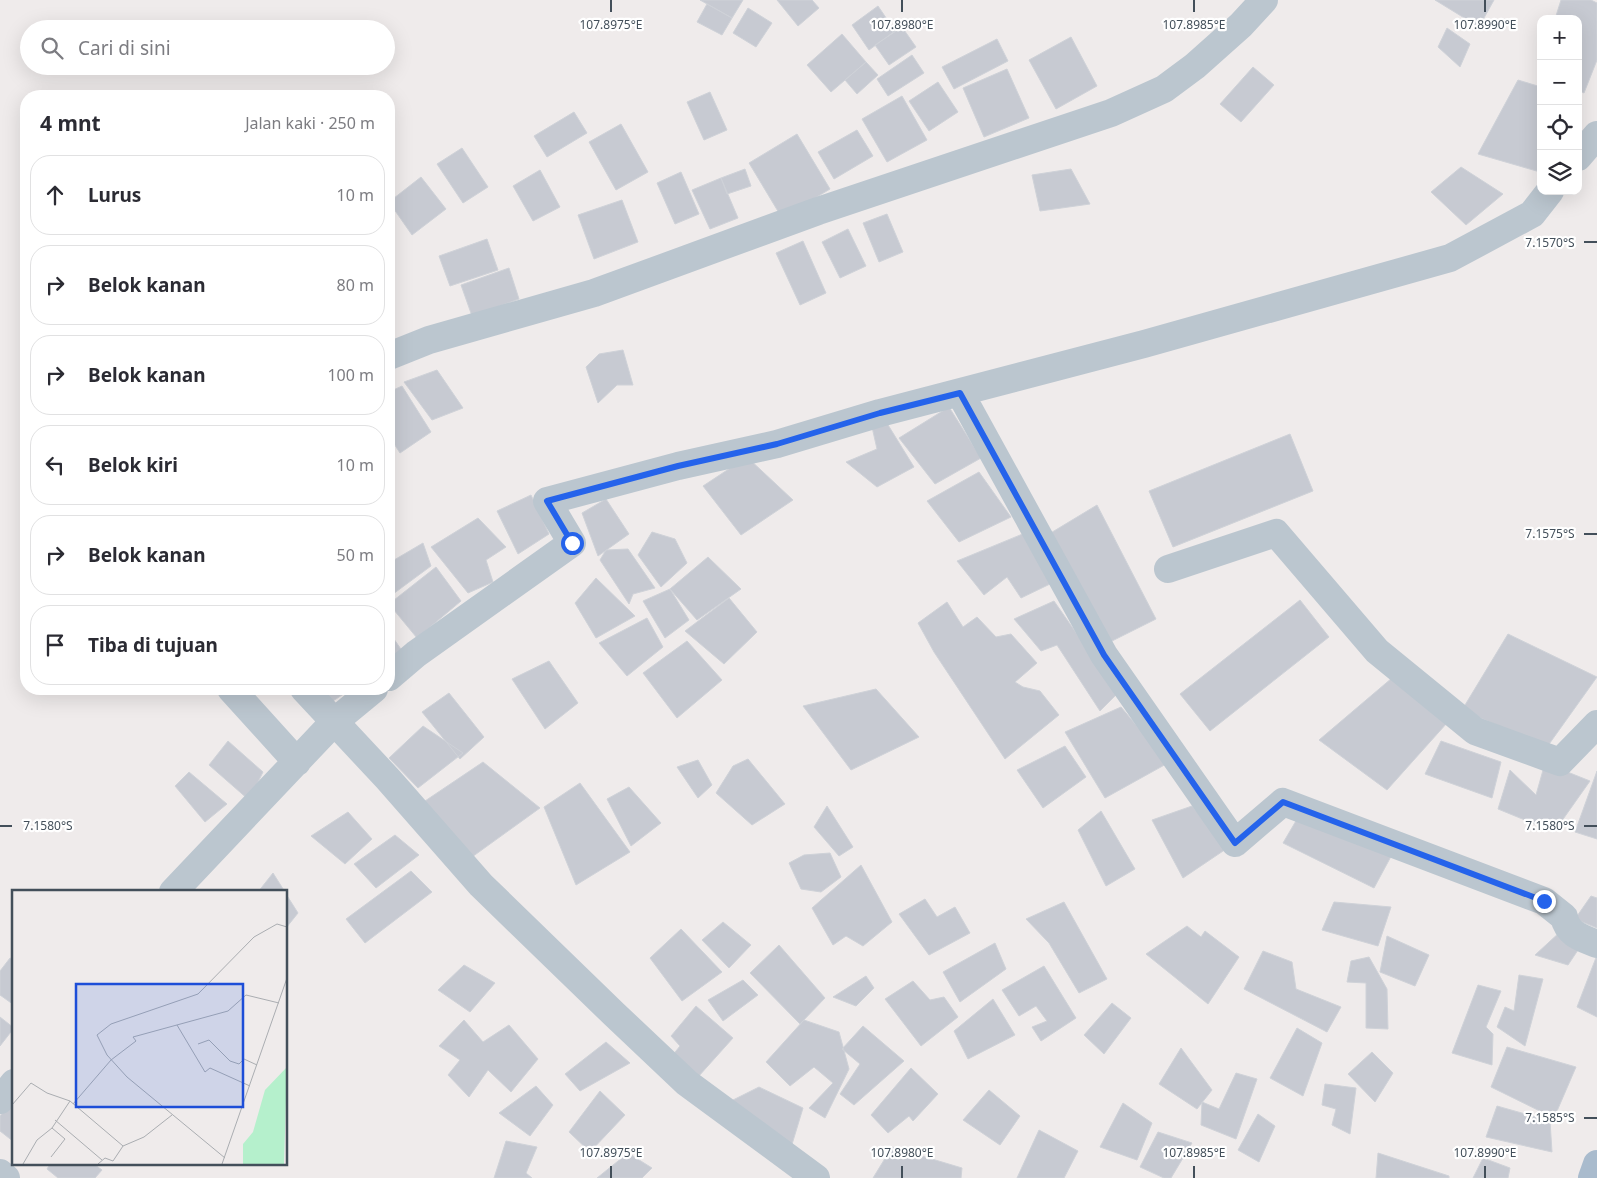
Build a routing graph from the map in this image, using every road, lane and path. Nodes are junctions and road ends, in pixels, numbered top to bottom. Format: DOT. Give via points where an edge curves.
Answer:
graph roads {
  1 [pos="1264,0"];
  2 [pos="1597,135"];
  3 [pos="1582,152"];
  4 [pos="1547,195"];
  5 [pos="395,354"];
  6 [pos="960,393"];
  7 [pos="1168,569"];
  8 [pos="395,671"];
  9 [pos="236,695"];
  10 [pos="309,695"];
  11 [pos="367,695"];
  12 [pos="334,722"];
  13 [pos="1597,724"];
  14 [pos="297,762"];
  15 [pos="175,890"];
  16 [pos="1597,944"];
  17 [pos="12,1085"];
  18 [pos="0,1100"];
  19 [pos="1597,1164"];
  20 [pos="0,1173"];
  21 [pos="6,1178"];
  22 [pos="816,1178"];
  23 [pos="1592,1178"];
  1 -- 5 [label="street" via="1195,66 1164,89 1112,113 818,211 594,293 430,340"];
  2 -- 3 [label="street"];
  4 -- 6 [label="street" via="1532,214 1450,258"];
  6 -- 8 [label="street" via="777,444 547,501 572,543"];
  6 -- 16 [label="street" via="1104,655 1235,843 1283,802 1544,901 1564,918 1571,933"];
  7 -- 13 [label="street" via="1276,533 1377,651 1475,731 1560,762"];
  9 -- 14 [label="street"];
  10 -- 12 [label="street"];
  11 -- 12 [label="street"];
  12 -- 14 [label="street"];
  12 -- 22 [label="street" via="388,778 481,885 680,1077"];
  14 -- 15 [label="street"];
  17 -- 18 [label="street"];
  19 -- 23 [label="main road"];
  20 -- 21 [label="street"];
}
